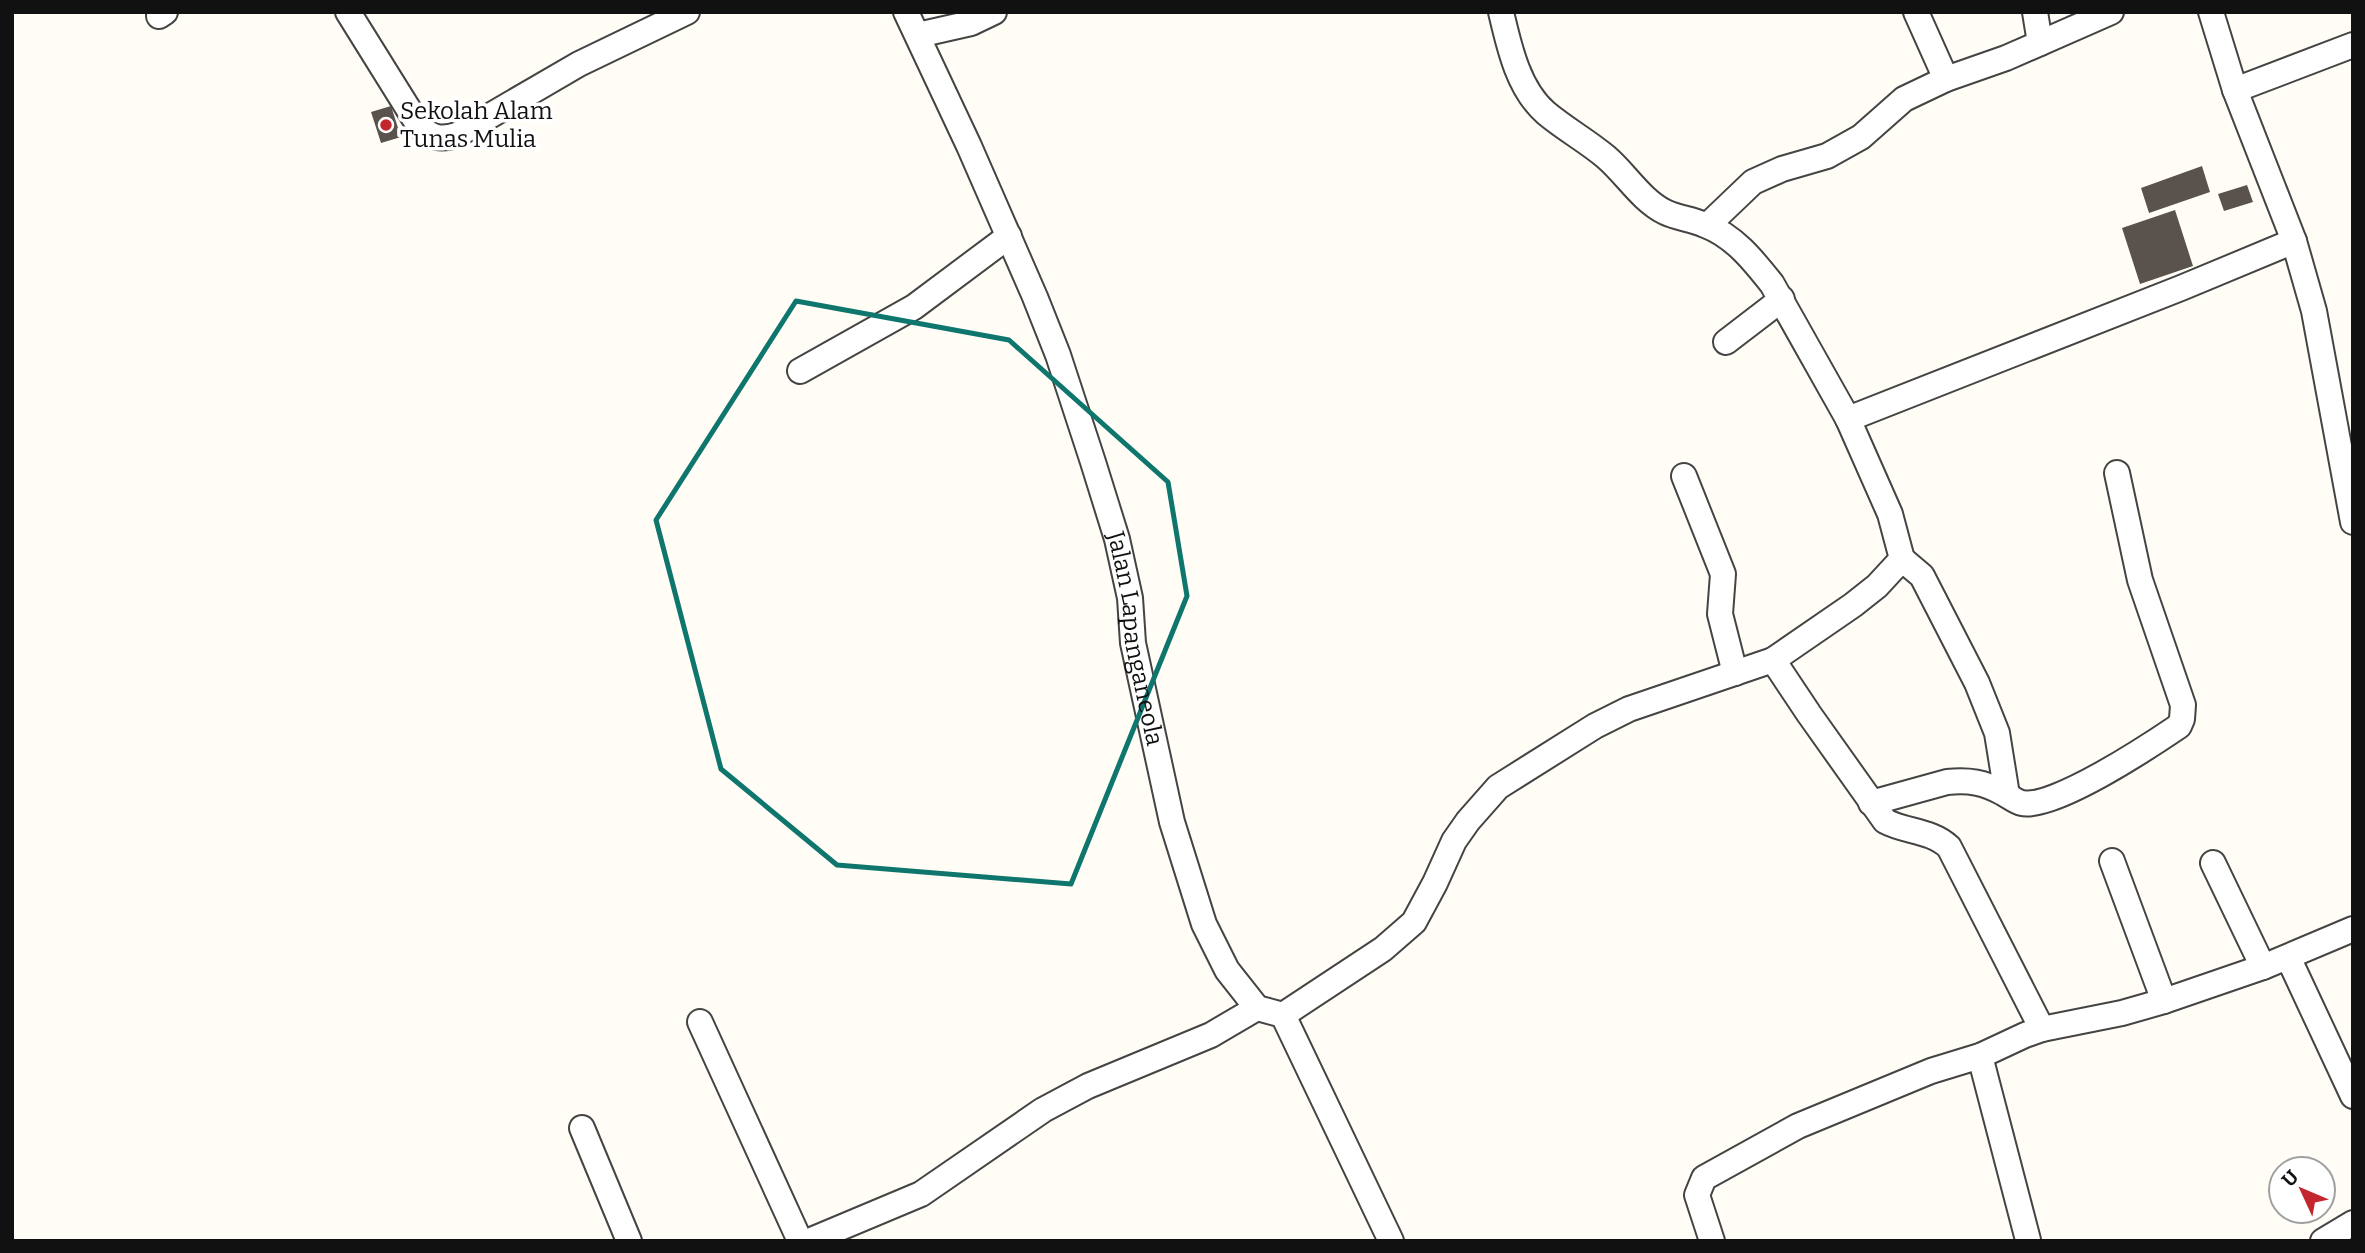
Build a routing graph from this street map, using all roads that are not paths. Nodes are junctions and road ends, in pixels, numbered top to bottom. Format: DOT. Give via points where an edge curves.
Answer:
graph roads {
  1 [pos="348,12"];
  2 [pos="687,12"];
  3 [pos="906,12"];
  4 [pos="994,12"];
  5 [pos="1501,12"];
  6 [pos="1916,12"];
  7 [pos="2035,12"];
  8 [pos="2111,12"];
  9 [pos="2211,12"];
  10 [pos="918,35"];
  11 [pos="2040,43"];
  12 [pos="2353,45"];
  13 [pos="1945,79"];
  14 [pos="2235,90"];
  15 [pos="1708,225"];
  16 [pos="1009,236"];
  17 [pos="2294,241"];
  18 [pos="1782,299"];
  19 [pos="1726,342"];
  20 [pos="800,371"];
  21 [pos="1848,419"];
  22 [pos="2117,473"];
  23 [pos="1684,476"];
  24 [pos="2353,522"];
  25 [pos="1902,558"];
  26 [pos="1773,660"];
  27 [pos="1735,673"];
  28 [pos="2007,795"];
  29 [pos="1871,803"];
  30 [pos="2112,861"];
  31 [pos="2213,863"];
  32 [pos="2353,929"];
  33 [pos="2288,957"];
  34 [pos="2263,967"];
  35 [pos="2164,1001"];
  36 [pos="1257,1008"];
  37 [pos="1283,1015"];
  38 [pos="700,1022"];
  39 [pos="2042,1029"];
  40 [pos="1980,1056"];
  41 [pos="2353,1096"];
  42 [pos="582,1128"];
  43 [pos="2353,1223"];
  44 [pos="810,1240"];
  45 [pos="2028,1240"];
  46 [pos="629,1241"];
  47 [pos="1391,1241"];
  48 [pos="1712,1241"];
  49 [pos="2323,1241"];
  1 -- 2 [label="street" via="419,126 429,136 443,139 579,64"];
  3 -- 10 [label="street, Jalan Lapanganeola"];
  4 -- 10 [label="street" via="971,23"];
  5 -- 15 [label="street" via="1513,60 1543,111 1605,156 1665,212"];
  6 -- 13 [label="street"];
  7 -- 11 [label="street"];
  8 -- 11 [label="street"];
  9 -- 14 [label="street"];
  10 -- 16 [label="street, Jalan Lapanganeola"];
  11 -- 13 [label="street"];
  12 -- 14 [label="street"];
  13 -- 15 [label="street" via="1904,99 1861,137 1826,156 1753,182"];
  14 -- 17 [label="street"];
  15 -- 18 [label="street" via="1739,246"];
  16 -- 20 [label="street" via="914,307"];
  16 -- 36 [label="street, Jalan Lapanganeola" via="1058,355 1117,539 1130,598 1133,643 1172,822 1203,924 1227,970"];
  17 -- 21 [label="street"];
  17 -- 24 [label="street" via="2320,337"];
  18 -- 19 [label="street"];
  18 -- 21 [label="street"];
  21 -- 25 [label="street" via="1889,514"];
  22 -- 28 [label="street" via="2140,580 2183,705 2182,719 2179,726 2130,758 2066,793 2041,803 2021,803"];
  23 -- 27 [label="street" via="1723,574 1720,614"];
  25 -- 26 [label="street" via="1861,598"];
  25 -- 28 [label="street" via="1922,576 1977,683 1997,733"];
  26 -- 27 [label="street"];
  26 -- 29 [label="street"];
  27 -- 37 [label="street" via="1629,709 1498,787 1454,841 1413,922 1383,949"];
  28 -- 29 [label="street" via="1988,784 1958,780"];
  29 -- 39 [label="street" via="1885,821 1919,831 1949,847"];
  30 -- 35 [label="street"];
  31 -- 34 [label="street"];
  32 -- 33 [label="street"];
  33 -- 34 [label="street"];
  33 -- 41 [label="street"];
  34 -- 35 [label="street"];
  35 -- 39 [label="street"];
  36 -- 37 [label="street"];
  36 -- 44 [label="street" via="1211,1035 1088,1086 1043,1110 921,1194"];
  37 -- 47 [label="street"];
  38 -- 44 [label="street"];
  39 -- 40 [label="street"];
  40 -- 45 [label="street"];
  40 -- 48 [label="street" via="1931,1071 1798,1126 1704,1178 1697,1195"];
  42 -- 46 [label="street"];
  43 -- 49 [label="street"];
}
